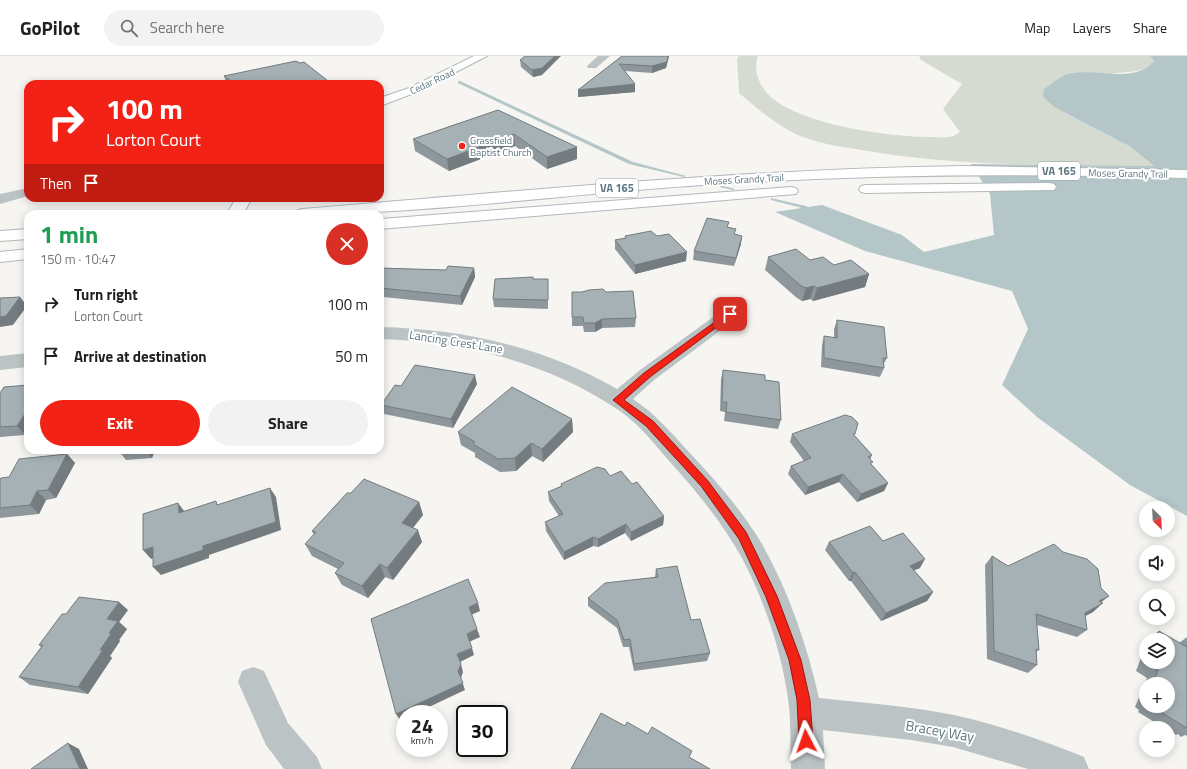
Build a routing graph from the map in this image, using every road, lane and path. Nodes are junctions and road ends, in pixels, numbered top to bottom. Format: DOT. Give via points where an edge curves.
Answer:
graph roads {
  1 [pos="482,56"];
  2 [pos="605,56"];
  3 [pos="592,66"];
  4 [pos="384,101"];
  5 [pos="1187,174"];
  6 [pos="1064,186"];
  7 [pos="1141,187"];
  8 [pos="1187,188"];
  9 [pos="853,189"];
  10 [pos="806,191"];
  11 [pos="24,193"];
  12 [pos="0,198"];
  13 [pos="351,210"];
  14 [pos="384,224"];
  15 [pos="24,234"];
  16 [pos="0,236"];
  17 [pos="24,254"];
  18 [pos="0,257"];
  19 [pos="730,314"];
  20 [pos="384,333"];
  21 [pos="24,360"];
  22 [pos="0,363"];
  23 [pos="618,400"];
  24 [pos="253,682"];
  25 [pos="804,712"];
  26 [pos="305,769"];
  27 [pos="808,769"];
  28 [pos="1072,769"];
  1 -- 4 [label="main road, Cedar Road" via="413,90"];
  2 -- 3 [label="street"];
  5 -- 13 [label="main road, Moses Grandy Trail / VA 165" via="1072,171 931,172 744,178"];
  6 -- 9 [label="main road, VA 165"];
  7 -- 8 [label="main road, Moses Grandy Trail"];
  10 -- 14 [label="main road, Moses Grandy Trail / VA 165"];
  11 -- 12 [label="street"];
  15 -- 16 [label="main road"];
  17 -- 18 [label="main road"];
  19 -- 23 [label="street" via="647,375"];
  20 -- 23 [label="street, Lancing Crest Lane" via="425,335 507,350 548,364"];
  21 -- 22 [label="street"];
  23 -- 25 [label="street, Lancing Crest Lane" via="650,424 704,483 743,536 769,590 795,660 804,700"];
  24 -- 26 [label="street" via="277,734"];
  25 -- 27 [label="street, Lancing Crest Lane"];
  25 -- 28 [label="street, Bracey Way" via="927,727 973,736"];
}
